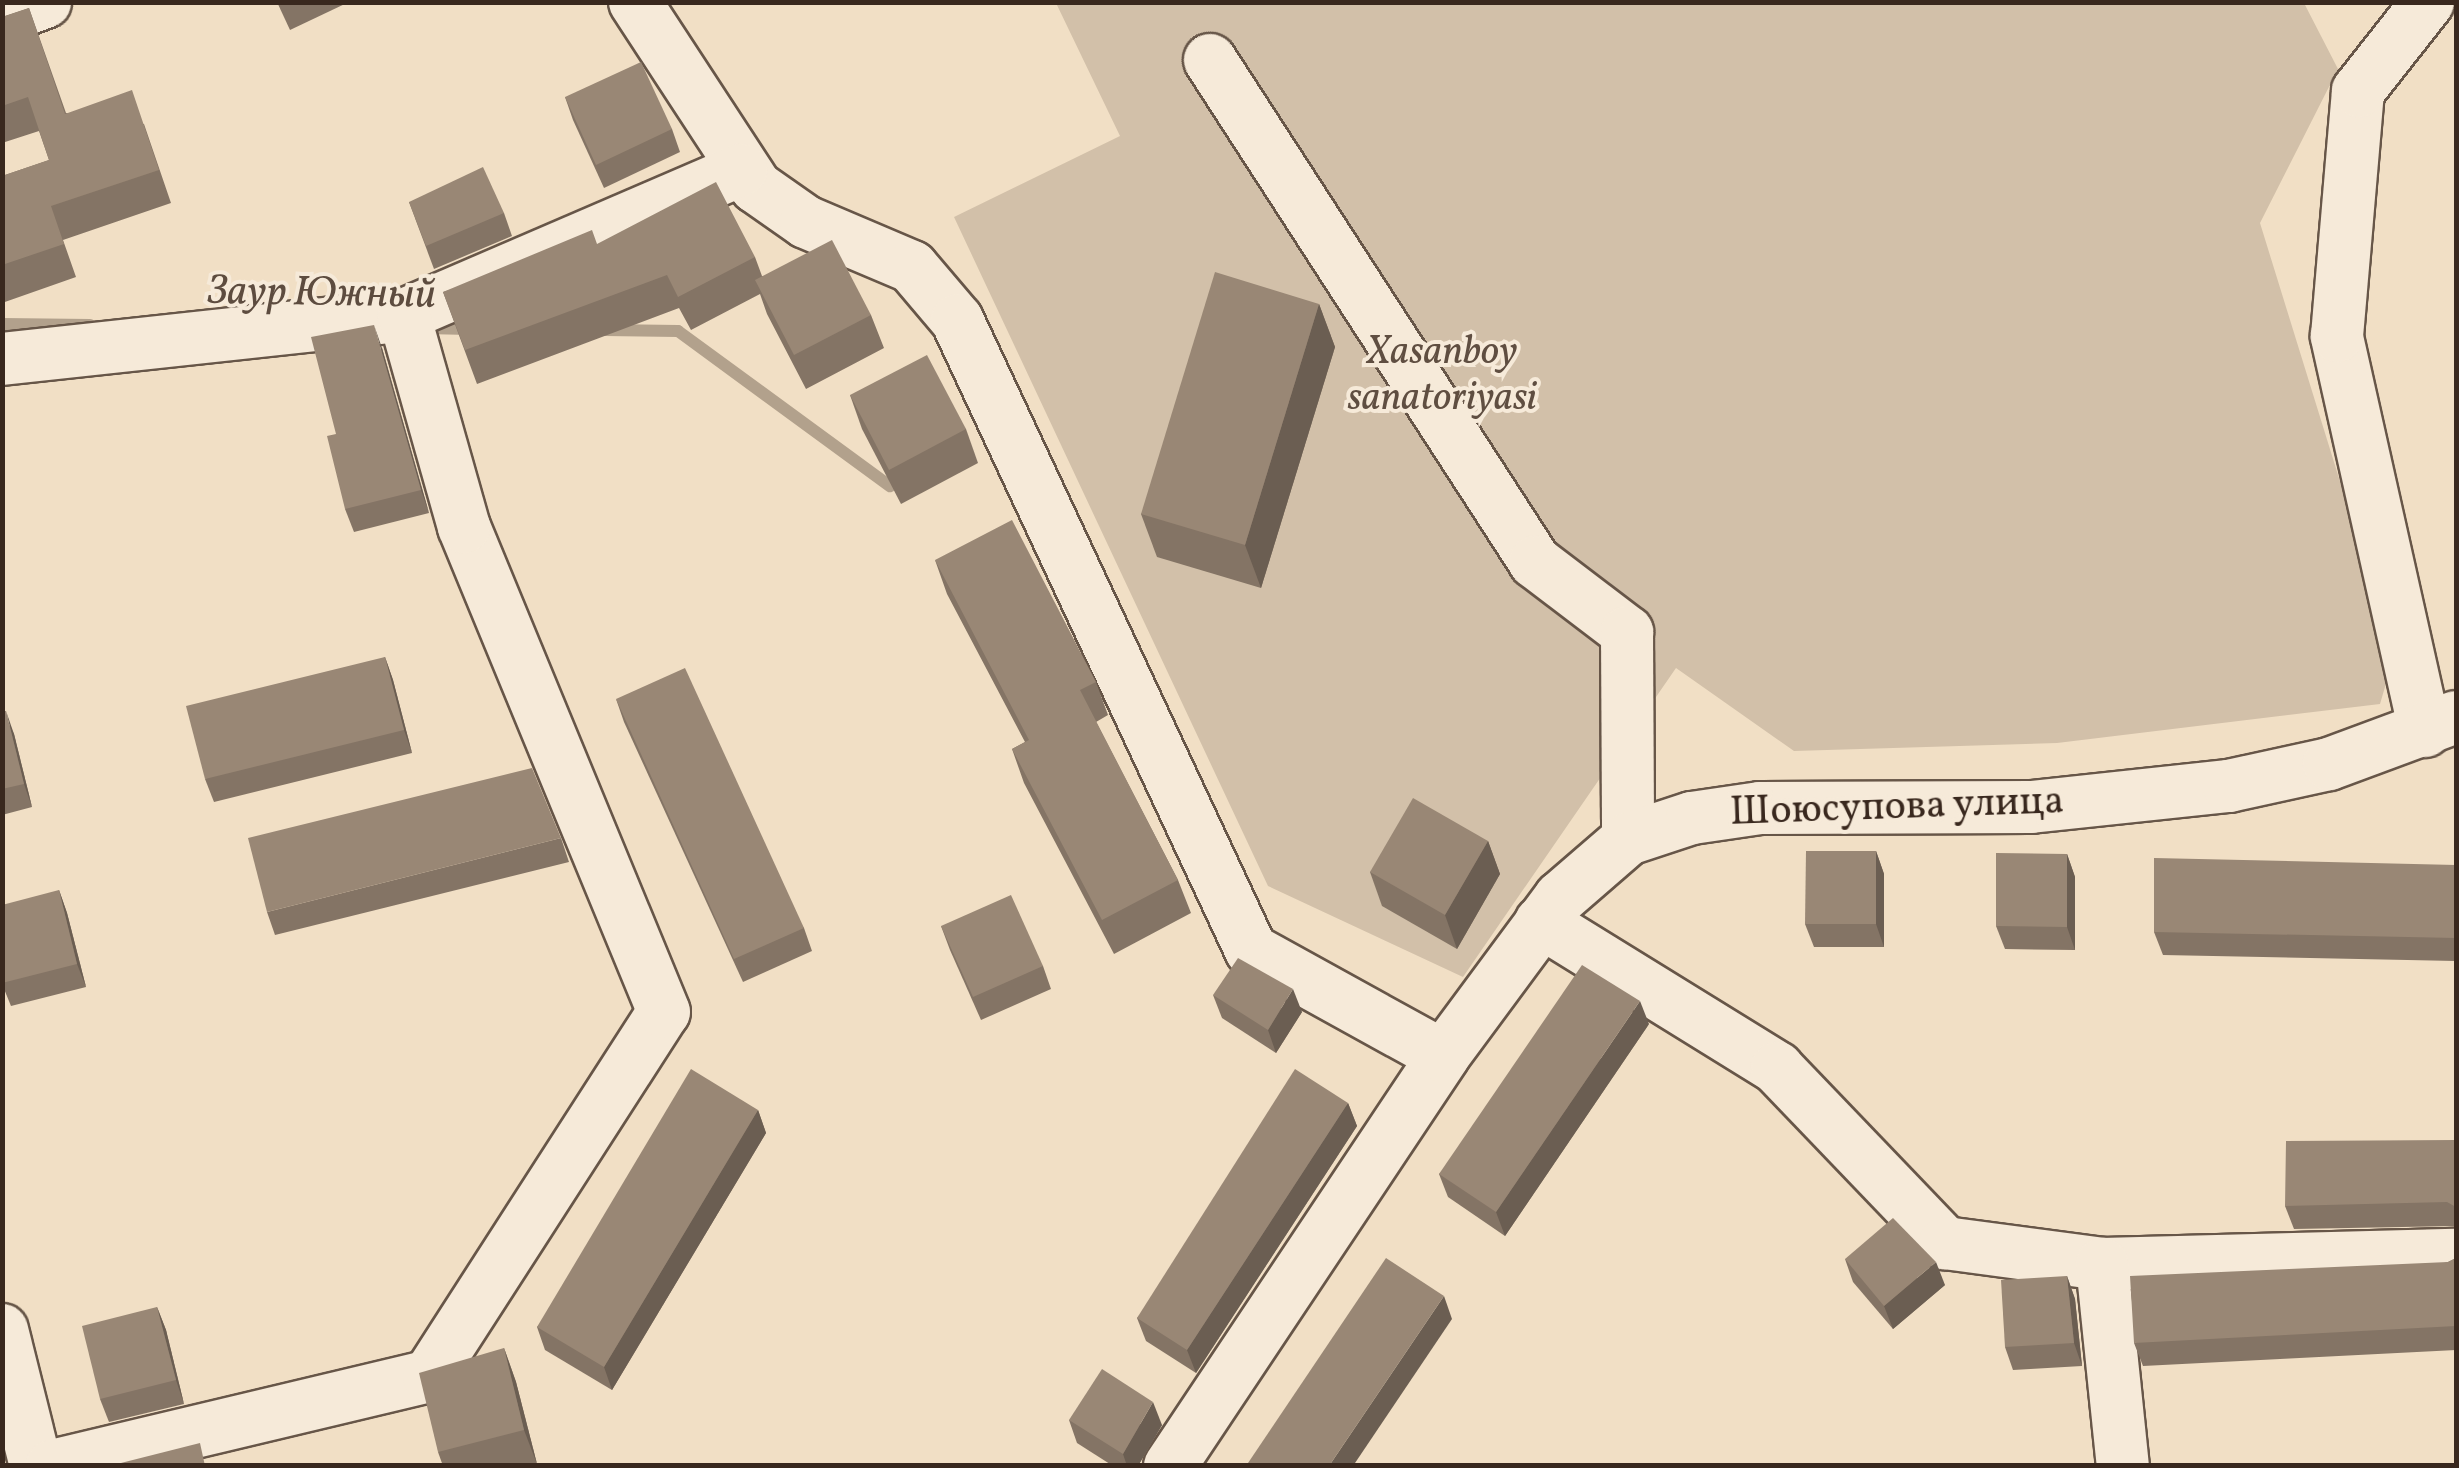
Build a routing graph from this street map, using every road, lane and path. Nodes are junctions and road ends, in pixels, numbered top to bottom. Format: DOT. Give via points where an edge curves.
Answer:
graph roads {
  1 [pos="45,2"];
  2 [pos="635,2"];
  3 [pos="2428,2"];
  4 [pos="2,18"];
  5 [pos="1210,60"];
  6 [pos="741,170"];
  7 [pos="404,315"];
  8 [pos="2,358"];
  9 [pos="2440,724"];
  10 [pos="1628,838"];
  11 [pos="1541,922"];
  12 [pos="1443,1056"];
  13 [pos="2456,1255"];
  14 [pos="2102,1264"];
  15 [pos="2,1330"];
  16 [pos="36,1466"];
  17 [pos="52,1466"];
  18 [pos="1170,1466"];
  19 [pos="2122,1466"];
  1 -- 4 [label="street"];
  2 -- 6 [label="street"];
  3 -- 9 [label="street" via="2358,91 2337,336"];
  5 -- 10 [label="street" via="1536,562 1627,632"];
  6 -- 7 [label="street"];
  6 -- 12 [label="street" via="806,222 912,266 957,320 1251,950"];
  7 -- 8 [label="street"];
  7 -- 17 [label="street" via="464,527 664,1012 429,1376"];
  9 -- 10 [label="street, Шоюсупова улица" via="2328,764 2230,786 2030,807 1760,808 1692,818"];
  10 -- 11 [label="street, Шоюсупова улица" via="1580,876"];
  11 -- 12 [label="street, Шоюсупова улица"];
  11 -- 14 [label="street" via="1778,1068 1945,1243"];
  12 -- 18 [label="street, Шоюсупова улица"];
  13 -- 14 [label="street"];
  14 -- 19 [label="street"];
  15 -- 16 [label="street"];
}
